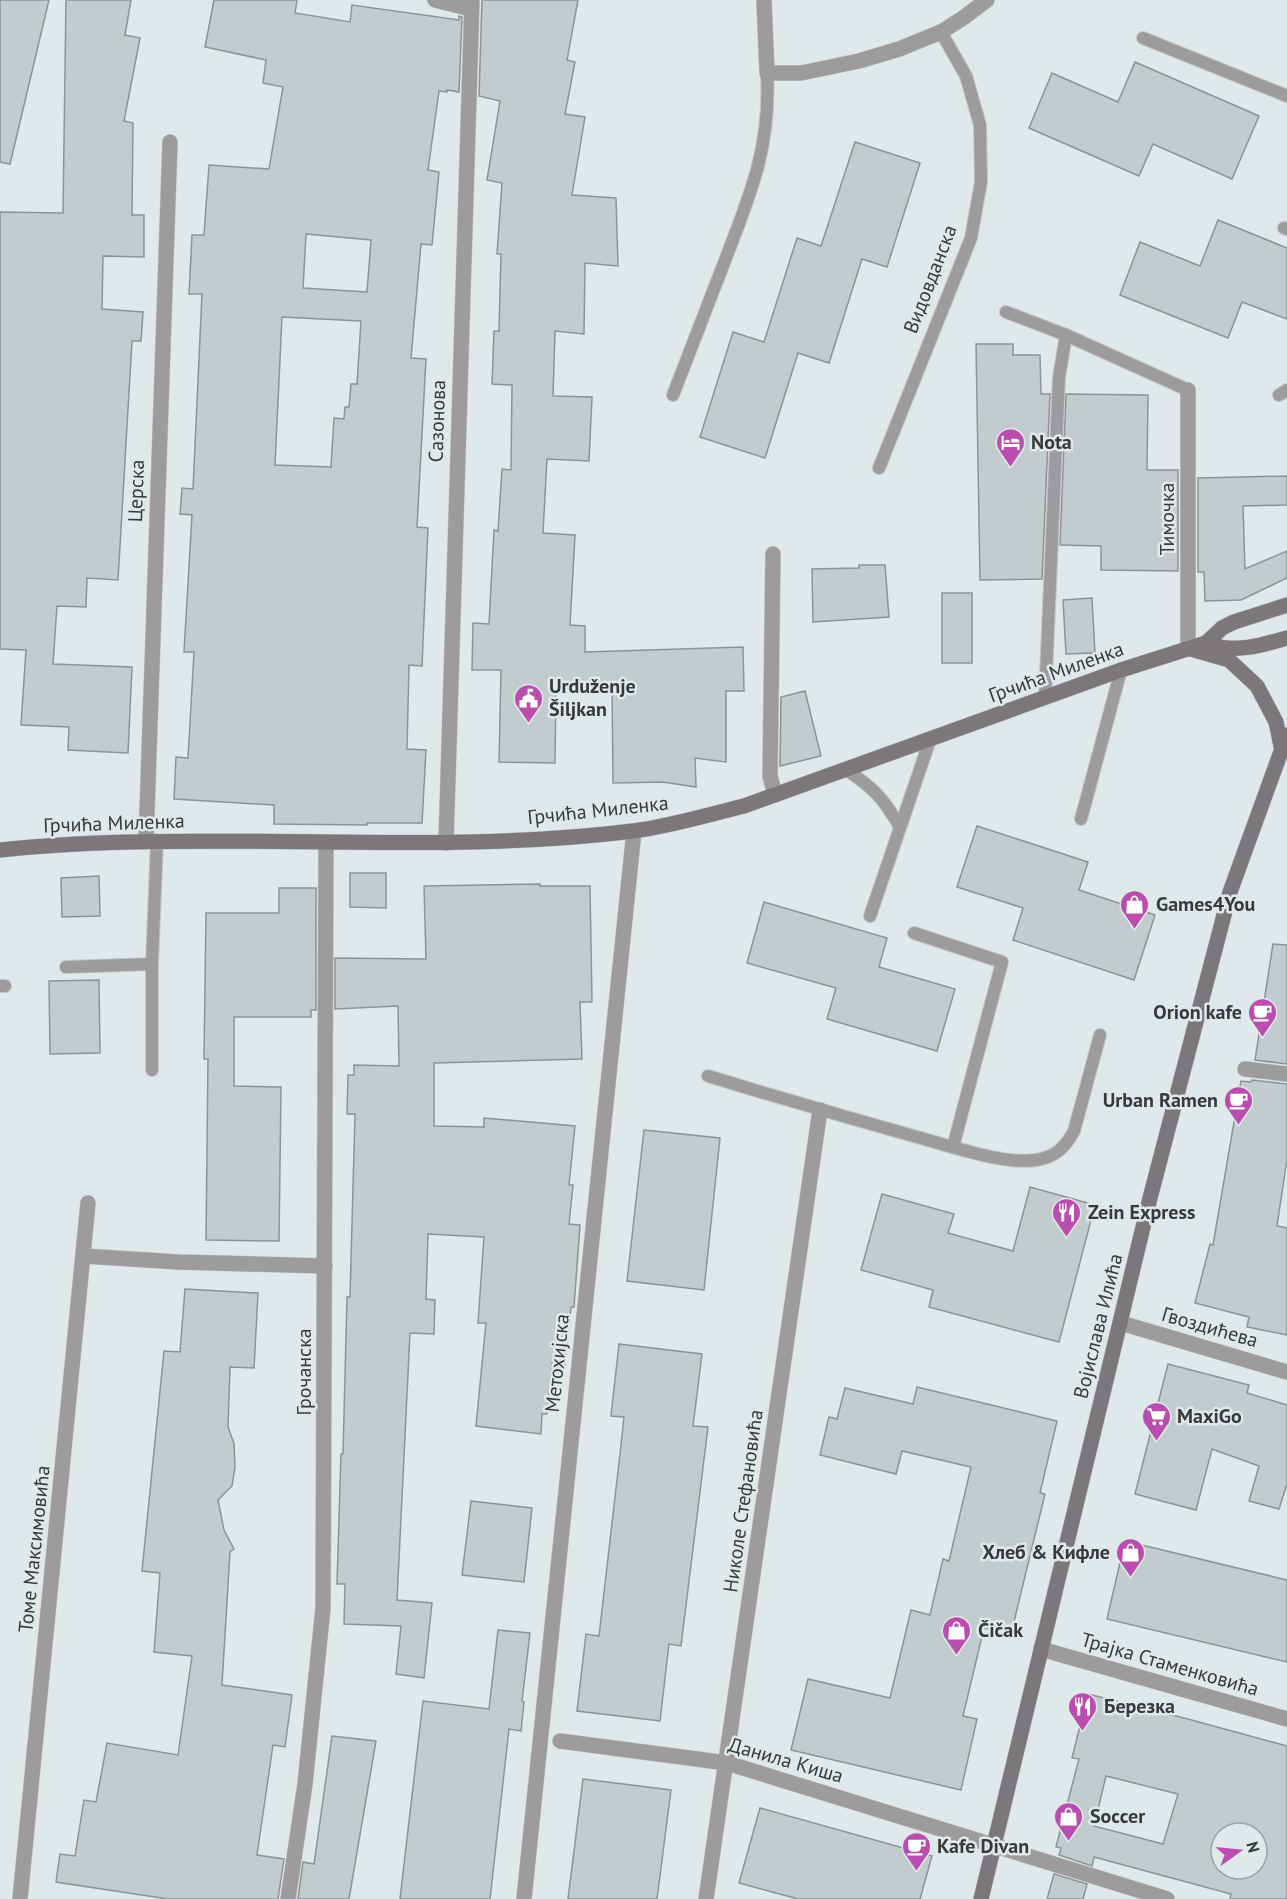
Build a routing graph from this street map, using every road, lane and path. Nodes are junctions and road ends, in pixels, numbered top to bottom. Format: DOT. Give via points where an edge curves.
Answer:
graph roads {
  1 [pos="435,0"];
  2 [pos="764,0"];
  3 [pos="987,0"];
  4 [pos="471,5"];
  5 [pos="941,32"];
  6 [pos="1143,38"];
  7 [pos="767,74"];
  8 [pos="1287,96"];
  9 [pos="170,142"];
  10 [pos="1006,312"];
  11 [pos="1066,335"];
  12 [pos="1188,390"];
  13 [pos="673,395"];
  14 [pos="879,468"];
  15 [pos="773,554"];
  16 [pos="1287,605"];
  17 [pos="1287,638"];
  18 [pos="1206,643"];
  19 [pos="1188,648"];
  20 [pos="1121,670"];
  21 [pos="1045,698"];
  22 [pos="930,740"];
  23 [pos="1284,741"];
  24 [pos="845,769"];
  25 [pos="775,795"];
  26 [pos="1081,819"];
  27 [pos="900,828"];
  28 [pos="634,831"];
  29 [pos="152,841"];
  30 [pos="326,843"];
  31 [pos="446,843"];
  32 [pos="0,850"];
  33 [pos="870,916"];
  34 [pos="914,933"];
  35 [pos="152,964"];
  36 [pos="66,967"];
  37 [pos="1100,1035"];
  38 [pos="1245,1069"];
  39 [pos="152,1070"];
  40 [pos="1287,1074"];
  41 [pos="708,1076"];
  42 [pos="820,1110"];
  43 [pos="952,1147"];
  44 [pos="88,1203"];
  45 [pos="84,1256"];
  46 [pos="325,1266"];
  47 [pos="1121,1323"];
  48 [pos="1287,1372"];
  49 [pos="1041,1649"];
  50 [pos="1287,1719"];
  51 [pos="560,1741"];
  52 [pos="727,1762"];
  53 [pos="994,1845"];
  54 [pos="20,1899"];
  55 [pos="288,1899"];
  56 [pos="524,1899"];
  57 [pos="706,1899"];
  58 [pos="981,1899"];
  59 [pos="1167,1899"];
  1 -- 4 [label="street"];
  2 -- 7 [label="street"];
  3 -- 5 [label="street"];
  4 -- 31 [label="street, Сазонова"];
  5 -- 7 [label="street" via="859,61 801,73"];
  5 -- 14 [label="lane, Видовданска" via="966,76 980,125 981,182 971,238"];
  6 -- 8 [label="lane"];
  7 -- 13 [label="lane" via="765,139 755,183"];
  9 -- 29 [label="street, Церска"];
  10 -- 11 [label="lane"];
  11 -- 12 [label="lane"];
  11 -- 21 [label="lane" via="1059,377"];
  12 -- 19 [label="street, Тимочка"];
  15 -- 25 [label="street" via="770,776"];
  16 -- 18 [label="street, Грчића Миленка" via="1233,622"];
  17 -- 18 [label="street, Грчића Миленка" via="1239,649"];
  18 -- 19 [label="street, Грчића Миленка"];
  19 -- 20 [label="street, Грчића Миленка"];
  19 -- 23 [label="street" via="1229,660 1257,686"];
  20 -- 21 [label="street, Грчића Миленка"];
  20 -- 26 [label="lane"];
  21 -- 22 [label="street, Грчића Миленка"];
  22 -- 24 [label="street, Грчића Миленка"];
  22 -- 27 [label="lane"];
  23 -- 47 [label="street, Војислава Илића" via="1230,892"];
  24 -- 25 [label="street, Грчића Миленка"];
  24 -- 27 [label="lane" via="885,801"];
  25 -- 28 [label="street, Грчића Миленка"];
  27 -- 33 [label="lane"];
  28 -- 31 [label="street, Грчића Миленка"];
  28 -- 56 [label="street, Метохијска"];
  29 -- 30 [label="street, Грчића Миленка"];
  29 -- 32 [label="street, Грчића Миленка"];
  29 -- 35 [label="lane"];
  30 -- 31 [label="street, Грчића Миленка"];
  30 -- 46 [label="street, Грочанска"];
  34 -- 43 [label="lane" via="1002,962"];
  35 -- 36 [label="lane"];
  35 -- 39 [label="lane"];
  37 -- 43 [label="lane" via="1074,1131 1057,1153 1022,1161"];
  38 -- 40 [label="street"];
  41 -- 42 [label="lane"];
  42 -- 43 [label="lane"];
  42 -- 52 [label="street, Николе Стефановића"];
  44 -- 45 [label="street, Томе Максимовића"];
  45 -- 46 [label="street"];
  45 -- 54 [label="street, Томе Максимовића"];
  46 -- 55 [label="street, Грочанска" via="323,1608 305,1784"];
  47 -- 48 [label="street, Гвоздићева"];
  47 -- 49 [label="street, Војислава Илића"];
  49 -- 50 [label="street, Трајка Стаменковића"];
  49 -- 53 [label="street, Војислава Илића"];
  51 -- 52 [label="street, Данила Киша"];
  52 -- 53 [label="street, Данила Киша"];
  52 -- 57 [label="street, Николе Стефановића"];
  53 -- 58 [label="street, Војислава Илића"];
  53 -- 59 [label="street, Данила Киша"];
}
